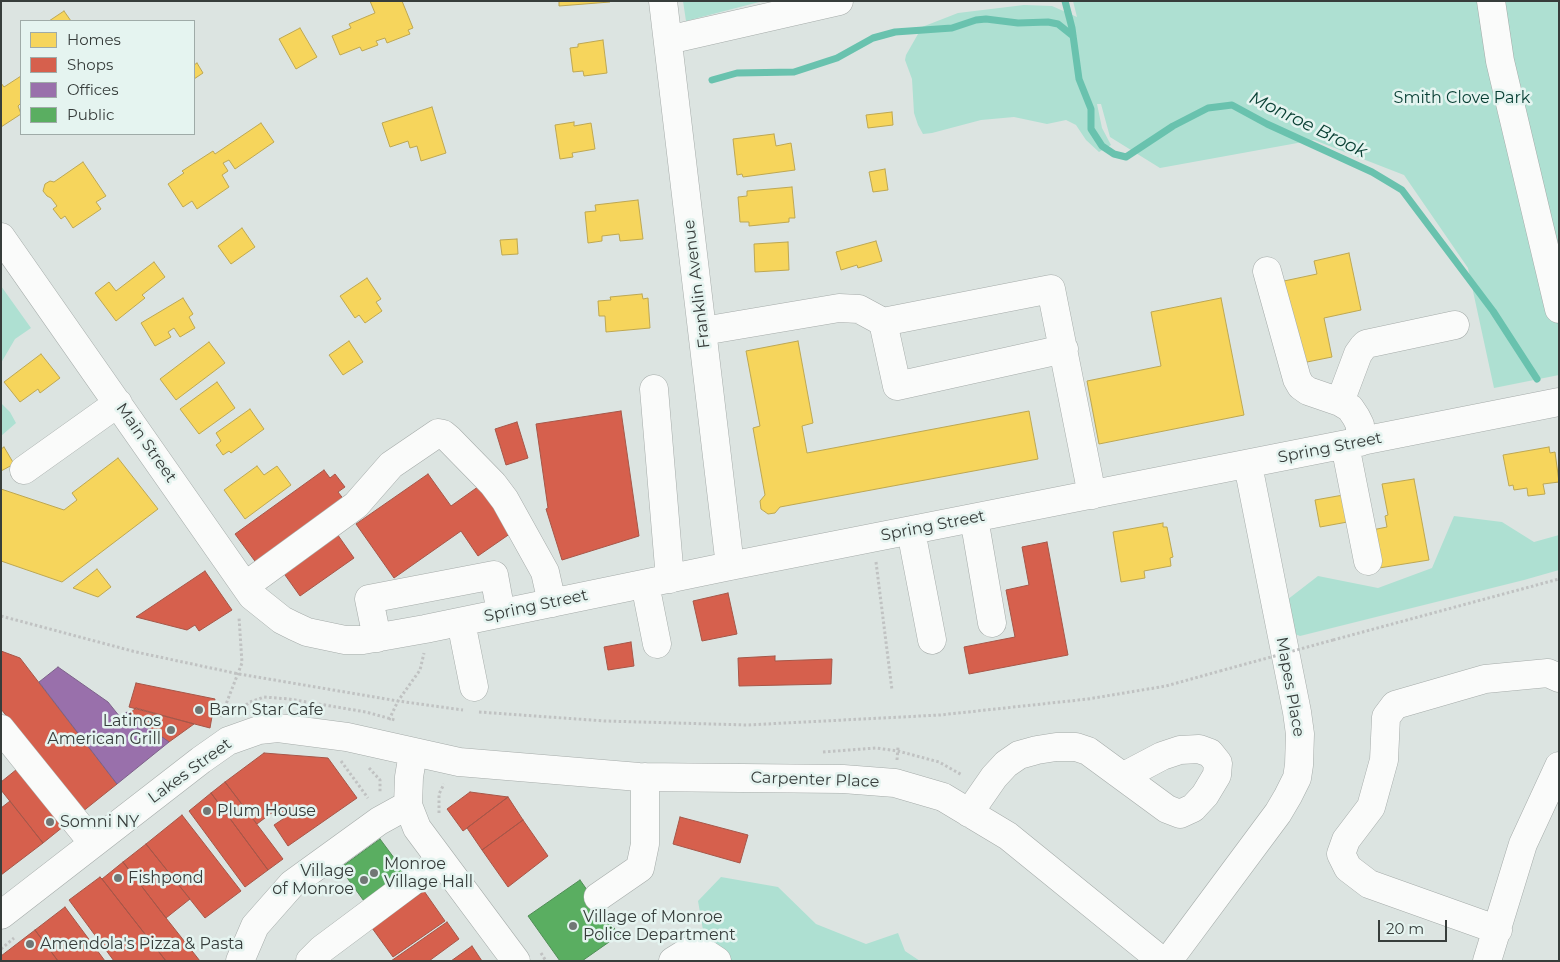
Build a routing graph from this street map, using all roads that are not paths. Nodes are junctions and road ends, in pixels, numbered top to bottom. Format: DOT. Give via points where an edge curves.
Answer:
graph roads {
  1 [pos="663,1"];
  2 [pos="839,1"];
  3 [pos="1491,1"];
  4 [pos="668,40"];
  5 [pos="1549,220"];
  6 [pos="1,237"];
  7 [pos="1267,271"];
  8 [pos="1559,309"];
  9 [pos="883,322"];
  10 [pos="1455,325"];
  11 [pos="703,331"];
  12 [pos="1064,350"];
  13 [pos="654,389"];
  14 [pos="1340,402"];
  15 [pos="1559,402"];
  16 [pos="118,403"];
  17 [pos="1353,444"];
  18 [pos="1248,465"];
  19 [pos="24,470"];
  20 [pos="1092,495"];
  21 [pos="974,518"];
  22 [pos="911,531"];
  23 [pos="1368,561"];
  24 [pos="730,566"];
  25 [pos="657,581"];
  26 [pos="242,599"];
  27 [pos="552,603"];
  28 [pos="501,613"];
  29 [pos="461,622"];
  30 [pos="992,623"];
  31 [pos="307,632"];
  32 [pos="377,638"];
  33 [pos="932,640"];
  34 [pos="658,644"];
  35 [pos="1559,678"];
  36 [pos="474,687"];
  37 [pos="1,729"];
  38 [pos="412,753"];
  39 [pos="1559,766"];
  40 [pos="1124,776"];
  41 [pos="645,777"];
  42 [pos="408,805"];
  43 [pos="970,813"];
  44 [pos="93,843"];
  45 [pos="440,860"];
  46 [pos="598,897"];
  47 [pos="9,926"];
  48 [pos="1498,930"];
  49 [pos="240,961"];
  50 [pos="310,961"];
  51 [pos="516,961"];
  52 [pos="673,961"];
  53 [pos="717,961"];
  54 [pos="1162,961"];
  55 [pos="1168,961"];
  56 [pos="1487,961"];
  1 -- 4 [label="street, Franklin Avenue"];
  2 -- 4 [label="street"];
  3 -- 5 [label="street" via="1510,107"];
  4 -- 11 [label="street, Franklin Avenue"];
  5 -- 8 [label="street"];
  6 -- 16 [label="street, Main Street"];
  7 -- 14 [label="street" via="1297,379 1308,392"];
  9 -- 11 [label="street" via="859,309 839,308"];
  9 -- 12 [label="street" via="1051,289"];
  9 -- 12 [label="street" via="897,386"];
  10 -- 14 [label="street" via="1363,346"];
  11 -- 24 [label="street, Franklin Avenue"];
  12 -- 20 [label="street"];
  13 -- 25 [label="street"];
  14 -- 17 [label="street" via="1350,408 1360,425"];
  15 -- 17 [label="street, Spring Street"];
  16 -- 19 [label="street"];
  16 -- 26 [label="street, Main Street"];
  17 -- 18 [label="street, Spring Street"];
  17 -- 23 [label="street"];
  18 -- 20 [label="street, Spring Street"];
  18 -- 55 [label="street, Mapes Place" via="1297,712 1300,766 1278,813"];
  20 -- 21 [label="street, Spring Street"];
  21 -- 22 [label="street, Spring Street"];
  21 -- 30 [label="street"];
  22 -- 24 [label="street, Spring Street"];
  22 -- 33 [label="street"];
  24 -- 25 [label="street, Spring Street"];
  25 -- 27 [label="street, Spring Street"];
  25 -- 34 [label="street"];
  26 -- 27 [label="street" via="356,506 391,465 438,434 443,434 505,500 545,572"];
  26 -- 31 [label="street, Main Street" via="252,596 282,620"];
  27 -- 28 [label="street, Spring Street"];
  28 -- 29 [label="street, Spring Street"];
  28 -- 32 [label="street" via="494,575 369,599"];
  29 -- 32 [label="street, Spring Street"];
  29 -- 36 [label="street"];
  31 -- 32 [label="street, Spring Street" via="345,640"];
  35 -- 48 [label="street" via="1548,673 1485,679 1395,704 1386,717 1384,760 1371,807 1346,840 1341,854 1348,868 1368,884"];
  37 -- 44 [label="street"];
  38 -- 41 [label="street, Carpenter Place" via="458,762"];
  38 -- 42 [label="street"];
  38 -- 44 [label="street, Lakes Street" via="347,737 278,728 259,730 228,741"];
  39 -- 48 [label="street" via="1523,844"];
  40 -- 43 [label="street" via="1088,751 1076,747 1037,750 1018,755 1006,764"];
  41 -- 43 [label="street, Carpenter Place" via="843,779 895,783 943,797"];
  41 -- 46 [label="street" via="644,844 640,868"];
  42 -- 45 [label="street" via="417,828"];
  42 -- 49 [label="street" via="381,815 292,884 255,926"];
  43 -- 54 [label="street, Carpenter Place" via="1008,836"];
  44 -- 47 [label="street, Lakes Street"];
  45 -- 50 [label="street"];
  45 -- 51 [label="street"];
  48 -- 56 [label="street"];
  52 -- 53 [label="street" via="688,951 702,951"];
}
